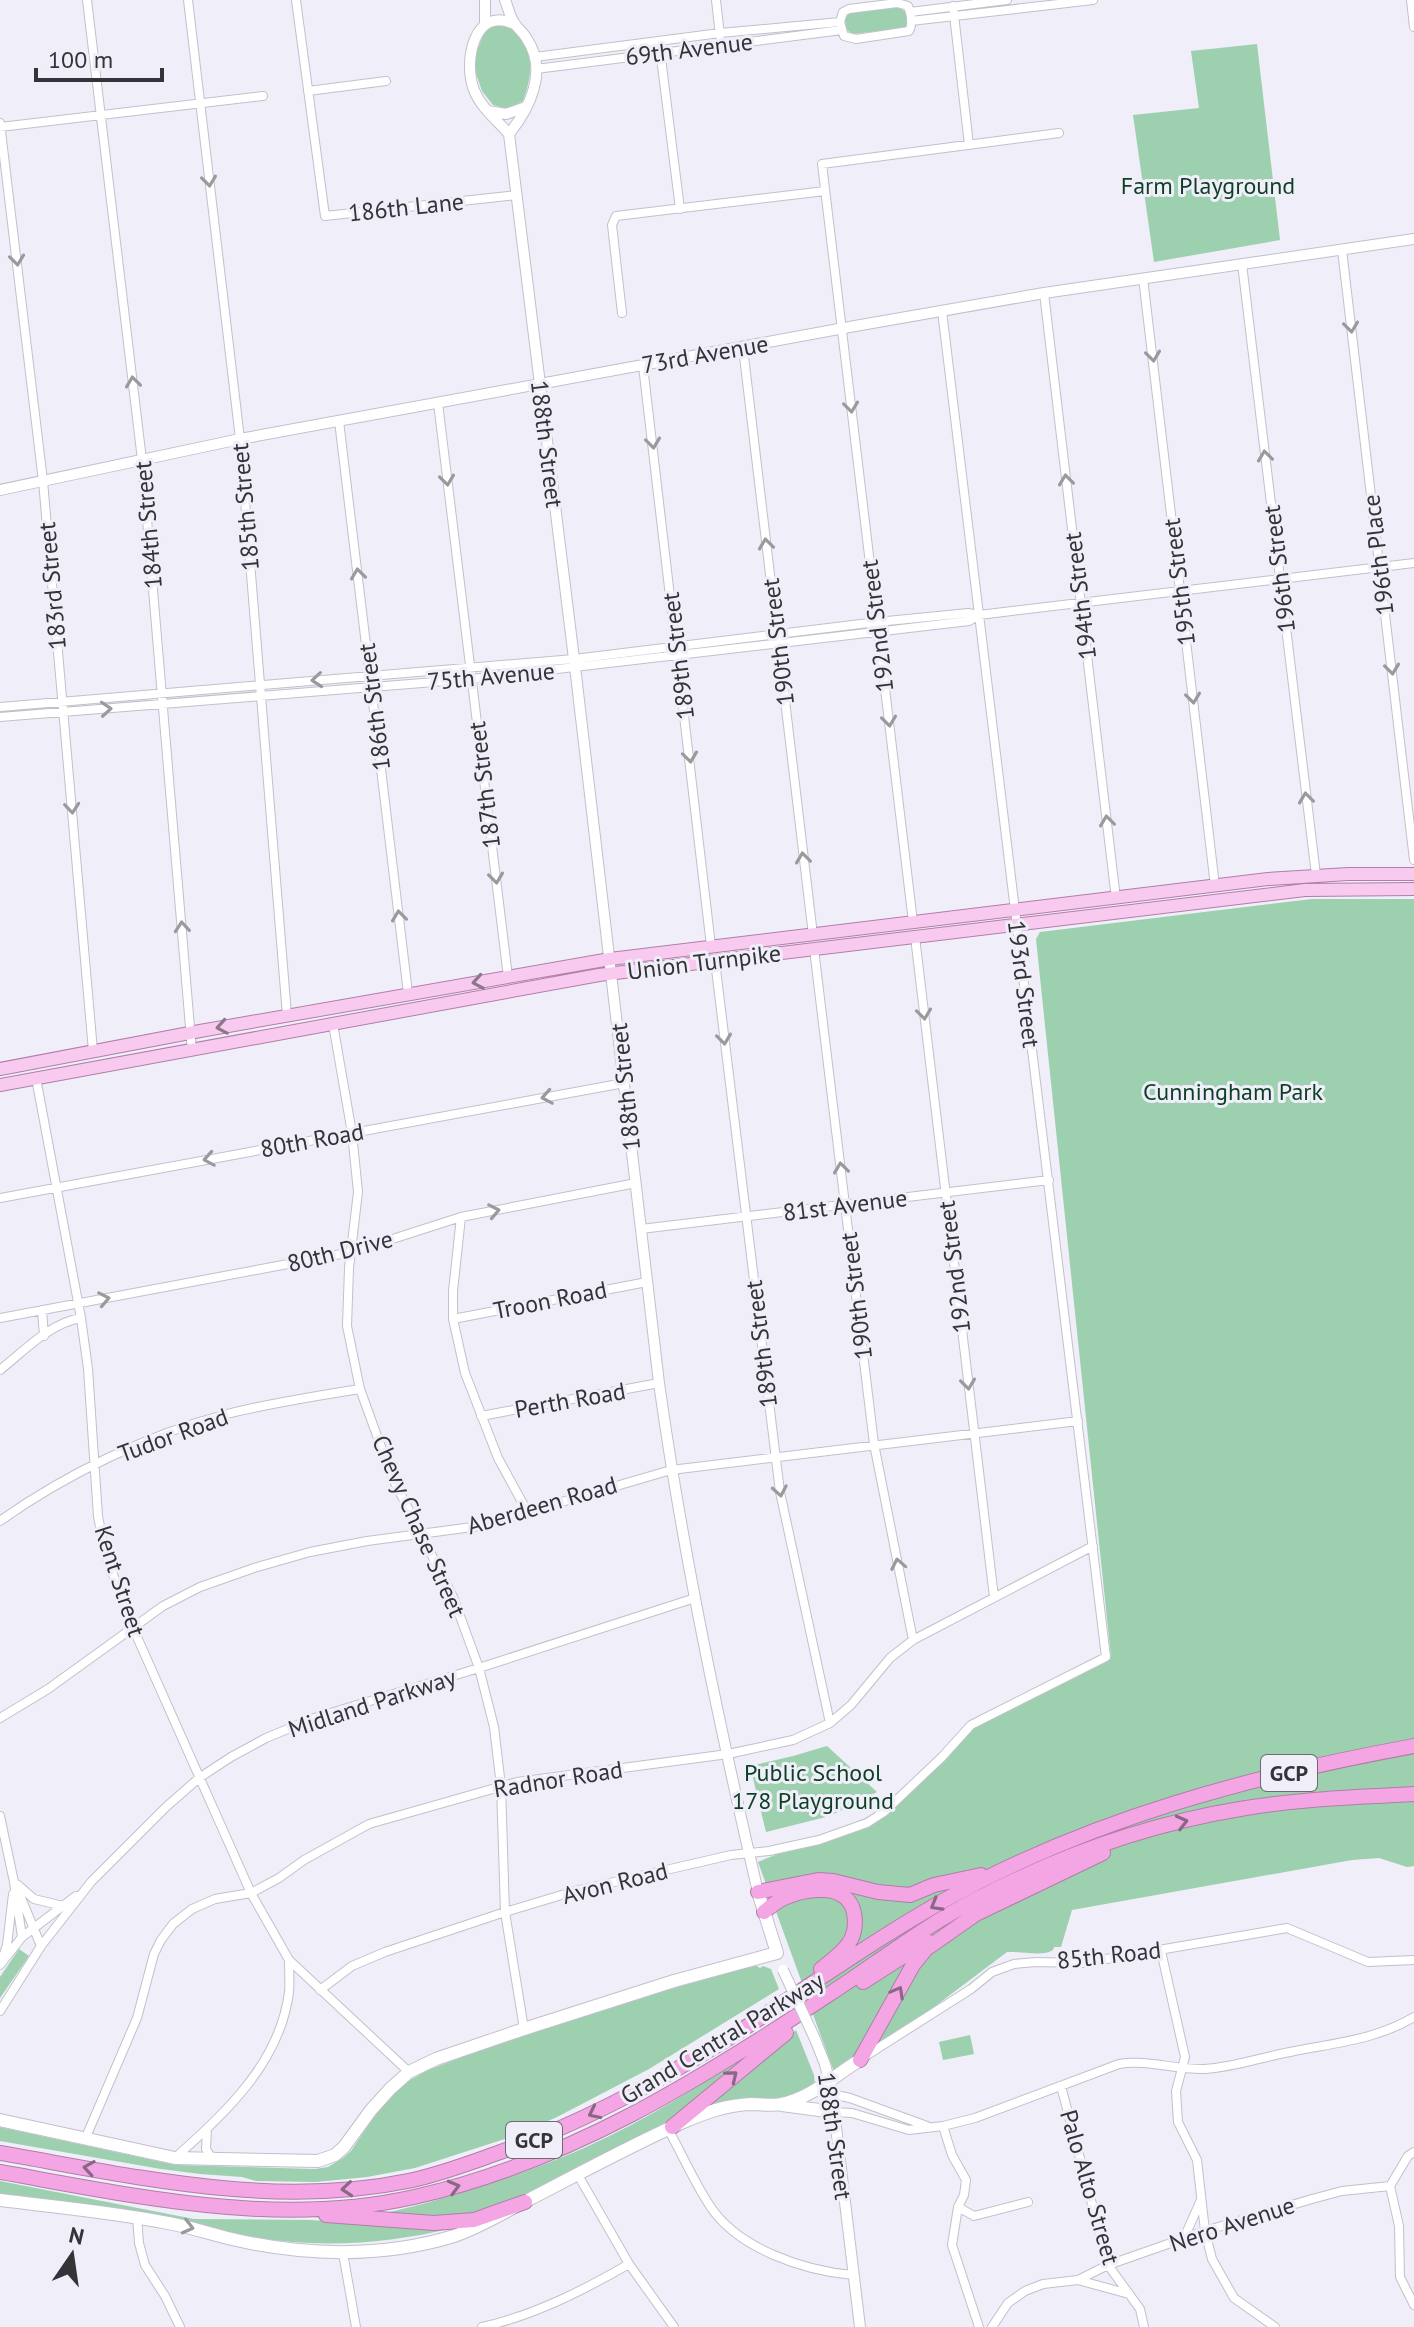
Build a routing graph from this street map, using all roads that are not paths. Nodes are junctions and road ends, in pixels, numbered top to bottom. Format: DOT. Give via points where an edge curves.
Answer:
graph roads {
  1 [pos="87,0"];
  2 [pos="188,0"];
  3 [pos="296,0"];
  4 [pos="485,0"];
  5 [pos="505,0"];
  6 [pos="716,0"];
  7 [pos="1007,0"];
  8 [pos="1093,0"];
  9 [pos="1411,0"];
  10 [pos="882,2"];
  11 [pos="870,3"];
  12 [pos="995,4"];
  13 [pos="953,6"];
  14 [pos="911,16"];
  15 [pos="954,17"];
  16 [pos="485,24"];
  17 [pos="514,24"];
  18 [pos="841,26"];
  19 [pos="1414,27"];
  20 [pos="720,33"];
  21 [pos="659,41"];
  22 [pos="721,45"];
  23 [pos="661,53"];
  24 [pos="536,63"];
  25 [pos="386,81"];
  26 [pos="308,91"];
  27 [pos="263,96"];
  28 [pos="200,103"];
  29 [pos="526,107"];
  30 [pos="488,111"];
  31 [pos="100,115"];
  32 [pos="0,126"];
  33 [pos="1059,133"];
  34 [pos="509,134"];
  35 [pos="969,145"];
  36 [pos="825,191"];
  37 [pos="517,195"];
  38 [pos="680,209"];
  39 [pos="1414,239"];
  40 [pos="1342,250"];
  41 [pos="1242,264"];
  42 [pos="1143,278"];
  43 [pos="1044,293"];
  44 [pos="942,311"];
  45 [pos="622,313"];
  46 [pos="842,329"];
  47 [pos="743,348"];
  48 [pos="643,366"];
  49 [pos="539,384"];
  50 [pos="438,403"];
  51 [pos="339,421"];
  52 [pos="240,439"];
  53 [pos="142,460"];
  54 [pos="43,481"];
  55 [pos="0,490"];
  56 [pos="1414,563"];
  57 [pos="1380,567"];
  58 [pos="1280,579"];
  59 [pos="1181,591"];
  60 [pos="1081,603"];
  61 [pos="979,615"];
  62 [pos="877,627"];
  63 [pos="778,639"];
  64 [pos="678,651"];
  65 [pos="575,663"];
  66 [pos="470,667"];
  67 [pos="370,675"];
  68 [pos="472,679"];
  69 [pos="372,687"];
  70 [pos="261,690"];
  71 [pos="163,692"];
  72 [pos="164,704"];
  73 [pos="0,707"];
  74 [pos="63,707"];
  75 [pos="0,717"];
  76 [pos="1414,860"];
  77 [pos="1414,874"];
  78 [pos="1316,875"];
  79 [pos="1215,886"];
  80 [pos="1414,889"];
  81 [pos="1116,899"];
  82 [pos="1015,910"];
  83 [pos="913,922"];
  84 [pos="1017,926"];
  85 [pos="915,937"];
  86 [pos="814,942"];
  87 [pos="711,946"];
  88 [pos="610,959"];
  89 [pos="715,961"];
  90 [pos="612,973"];
  91 [pos="508,977"];
  92 [pos="408,993"];
  93 [pos="287,1015"];
  94 [pos="333,1024"];
  95 [pos="190,1033"];
  96 [pos="93,1051"];
  97 [pos="192,1051"];
  98 [pos="0,1069"];
  99 [pos="36,1078"];
  100 [pos="624,1083"];
  101 [pos="0,1085"];
  102 [pos="352,1133"];
  103 [pos="1049,1180"];
  104 [pos="636,1183"];
  105 [pos="56,1187"];
  106 [pos="945,1193"];
  107 [pos="0,1198"];
  108 [pos="845,1205"];
  109 [pos="461,1217"];
  110 [pos="746,1217"];
  111 [pos="641,1229"];
  112 [pos="352,1252"];
  113 [pos="647,1282"];
  114 [pos="78,1303"];
  115 [pos="42,1310"];
  116 [pos="0,1318"];
  117 [pos="81,1318"];
  118 [pos="453,1319"];
  119 [pos="44,1336"];
  120 [pos="0,1370"];
  121 [pos="659,1383"];
  122 [pos="360,1389"];
  123 [pos="481,1416"];
  124 [pos="1078,1421"];
  125 [pos="974,1433"];
  126 [pos="874,1444"];
  127 [pos="775,1457"];
  128 [pos="93,1466"];
  129 [pos="671,1470"];
  130 [pos="528,1513"];
  131 [pos="0,1521"];
  132 [pos="422,1535"];
  133 [pos="1093,1546"];
  134 [pos="994,1597"];
  135 [pos="695,1598"];
  136 [pos="133,1628"];
  137 [pos="913,1640"];
  138 [pos="1106,1657"];
  139 [pos="479,1668"];
  140 [pos="0,1718"];
  141 [pos="830,1723"];
  142 [pos="1412,1751"];
  143 [pos="728,1754"];
  144 [pos="199,1778"];
  145 [pos="501,1786"];
  146 [pos="1413,1790"];
  147 [pos="0,1816"];
  148 [pos="1148,1830"];
  149 [pos="750,1853"];
  150 [pos="1005,1869"];
  151 [pos="14,1882"];
  152 [pos="91,1882"];
  153 [pos="758,1892"];
  154 [pos="251,1893"];
  155 [pos="63,1906"];
  156 [pos="505,1912"];
  157 [pos="764,1912"];
  158 [pos="959,1924"];
  159 [pos="34,1929"];
  160 [pos="22,1937"];
  161 [pos="41,1946"];
  162 [pos="1161,1951"];
  163 [pos="777,1953"];
  164 [pos="289,1960"];
  165 [pos="1414,1960"];
  166 [pos="0,1965"];
  167 [pos="320,1990"];
  168 [pos="781,2004"];
  169 [pos="0,2011"];
  170 [pos="1414,2017"];
  171 [pos="524,2029"];
  172 [pos="860,2060"];
  173 [pos="1181,2069"];
  174 [pos="409,2072"];
  175 [pos="829,2079"];
  176 [pos="1061,2086"];
  177 [pos="832,2094"];
  178 [pos="779,2105"];
  179 [pos="834,2112"];
  180 [pos="0,2120"];
  181 [pos="943,2126"];
  182 [pos="932,2127"];
  183 [pos="670,2128"];
  184 [pos="207,2129"];
  185 [pos="86,2137"];
  186 [pos="1414,2152"];
  187 [pos="0,2153"];
  188 [pos="175,2158"];
  189 [pos="212,2159"];
  190 [pos="0,2172"];
  191 [pos="578,2175"];
  192 [pos="1390,2186"];
  193 [pos="1202,2199"];
  194 [pos="0,2200"];
  195 [pos="525,2202"];
  196 [pos="1028,2202"];
  197 [pos="958,2207"];
  198 [pos="294,2210"];
  199 [pos="137,2217"];
  200 [pos="1205,2231"];
  201 [pos="1184,2238"];
  202 [pos="343,2253"];
  203 [pos="629,2264"];
  204 [pos="1108,2265"];
  205 [pos="853,2275"];
  206 [pos="1078,2280"];
  207 [pos="1129,2294"];
  208 [pos="1414,2305"];
  209 [pos="1000,2314"];
  210 [pos="979,2324"];
  211 [pos="180,2327"];
  212 [pos="356,2327"];
  213 [pos="482,2327"];
  214 [pos="674,2327"];
  215 [pos="860,2327"];
  216 [pos="992,2327"];
  217 [pos="1144,2327"];
  218 [pos="1275,2327"];
  1 -- 31 [label="street, 184th Street"];
  2 -- 28 [label="street, 185th Street"];
  3 -- 26 [label="street, 186th Lane"];
  4 -- 16 [label="street"];
  5 -- 17 [label="street"];
  6 -- 20 [label="street"];
  7 -- 12 [label="street, 69th Avenue"];
  8 -- 12 [label="street, 69th Avenue"];
  9 -- 19 [label="street"];
  10 -- 11 [label="street, 69th Avenue"];
  10 -- 14 [label="street, 69th Avenue" via="908,6"];
  11 -- 18 [label="street, 69th Avenue" via="843,12"];
  12 -- 13 [label="street, 69th Avenue"];
  12 -- 15 [label="street, 69th Avenue"];
  13 -- 14 [label="street, 69th Avenue"];
  13 -- 15 [label="street"];
  14 -- 15 [label="street, 69th Avenue"];
  14 -- 18 [label="street, 69th Avenue" via="909,31 899,34 856,39 844,36"];
  15 -- 35 [label="street"];
  16 -- 17 [label="street"];
  16 -- 30 [label="street" via="469,65 472,85"];
  17 -- 24 [label="street" via="528,39"];
  18 -- 20 [label="street, 69th Avenue"];
  18 -- 22 [label="street, 69th Avenue"];
  20 -- 21 [label="street, 69th Avenue"];
  20 -- 22 [label="street"];
  21 -- 23 [label="street"];
  21 -- 24 [label="street, 69th Avenue"];
  22 -- 23 [label="street, 69th Avenue"];
  23 -- 24 [label="street, 69th Avenue"];
  23 -- 38 [label="street"];
  24 -- 29 [label="street" via="536,84"];
  25 -- 26 [label="street"];
  26 -- 37 [label="street, 186th Lane" via="325,216"];
  27 -- 28 [label="street"];
  28 -- 31 [label="street"];
  28 -- 52 [label="street, 185th Street, one-way"];
  29 -- 30 [label="street" via="506,114"];
  29 -- 34 [label="street"];
  30 -- 34 [label="street"];
  31 -- 32 [label="street"];
  53 -- 31 [label="street, 184th Street, one-way"];
  32 -- 54 [label="street, 183rd Street, one-way"];
  33 -- 35 [label="street"];
  34 -- 37 [label="street, 188th Street"];
  35 -- 36 [label="street" via="822,164"];
  36 -- 38 [label="street"];
  36 -- 46 [label="street, 192nd Street"];
  37 -- 49 [label="street, 188th Street"];
  38 -- 45 [label="street" via="614,221"];
  39 -- 40 [label="street, 73rd Avenue"];
  40 -- 41 [label="street, 73rd Avenue"];
  40 -- 57 [label="street, 196th Place, one-way"];
  41 -- 42 [label="street, 73rd Avenue"];
  58 -- 41 [label="street, 196th Street, one-way"];
  42 -- 43 [label="street, 73rd Avenue"];
  42 -- 59 [label="street, 195th Street, one-way"];
  43 -- 44 [label="street, 73rd Avenue"];
  60 -- 43 [label="street, 194th Street, one-way"];
  44 -- 46 [label="street, 73rd Avenue"];
  44 -- 61 [label="street, 193rd Street"];
  46 -- 47 [label="street, 73rd Avenue"];
  46 -- 62 [label="street, 192nd Street, one-way"];
  47 -- 48 [label="street, 73rd Avenue"];
  63 -- 47 [label="street, 190th Street, one-way"];
  48 -- 49 [label="street, 73rd Avenue"];
  48 -- 64 [label="street, 189th Street, one-way"];
  49 -- 50 [label="street, 73rd Avenue"];
  49 -- 65 [label="street, 188th Street"];
  50 -- 51 [label="street, 73rd Avenue"];
  50 -- 66 [label="street, 187th Street, one-way"];
  51 -- 52 [label="street, 73rd Avenue"];
  67 -- 51 [label="street, 186th Street, one-way"];
  52 -- 53 [label="street, 73rd Avenue"];
  52 -- 70 [label="street, 185th Street"];
  53 -- 54 [label="street, 73rd Avenue"];
  53 -- 71 [label="street, 184th Street"];
  54 -- 55 [label="street, 73rd Avenue"];
  54 -- 74 [label="street, 183rd Street"];
  56 -- 57 [label="street, 75th Avenue"];
  57 -- 58 [label="street, 75th Avenue"];
  57 -- 76 [label="street, 196th Place, one-way"];
  58 -- 59 [label="street, 75th Avenue"];
  78 -- 58 [label="street, 196th Street, one-way"];
  59 -- 60 [label="street, 75th Avenue"];
  59 -- 79 [label="street, 195th Street, one-way"];
  60 -- 61 [label="street, 75th Avenue"];
  81 -- 60 [label="street, 194th Street, one-way"];
  61 -- 62 [label="street, 75th Avenue"];
  61 -- 82 [label="street, 193rd Street"];
  62 -- 63 [label="street, 75th Avenue"];
  62 -- 83 [label="street, 192nd Street, one-way"];
  63 -- 64 [label="street, 75th Avenue"];
  86 -- 63 [label="street, 190th Street, one-way"];
  64 -- 65 [label="street, 75th Avenue"];
  64 -- 87 [label="street, 189th Street, one-way"];
  65 -- 66 [label="street, 75th Avenue"];
  65 -- 68 [label="street, 75th Avenue"];
  65 -- 88 [label="street, 188th Street"];
  66 -- 67 [label="street, 75th Avenue"];
  66 -- 68 [label="street, 187th Street"];
  67 -- 69 [label="street, 186th Street"];
  67 -- 70 [label="street, 75th Avenue, one-way"];
  68 -- 69 [label="street, 75th Avenue"];
  68 -- 91 [label="street, 187th Street, one-way"];
  69 -- 70 [label="street, 75th Avenue"];
  92 -- 69 [label="street, 186th Street, one-way"];
  70 -- 71 [label="street, 75th Avenue"];
  70 -- 72 [label="street, 75th Avenue"];
  70 -- 93 [label="street, 185th Street"];
  71 -- 72 [label="street, 184th Street"];
  71 -- 74 [label="street, 75th Avenue"];
  74 -- 72 [label="street, 75th Avenue, one-way"];
  95 -- 72 [label="street, 184th Street, one-way"];
  73 -- 74 [label="street, 75th Avenue"];
  74 -- 75 [label="street, 75th Avenue"];
  74 -- 96 [label="street, 183rd Street, one-way"];
  77 -- 78 [label="main road, Union Turnpike"];
  78 -- 79 [label="main road, Union Turnpike"];
  79 -- 81 [label="main road, Union Turnpike"];
  80 -- 84 [label="main road, Union Turnpike" via="1305,890"];
  81 -- 82 [label="main road, Union Turnpike"];
  82 -- 83 [label="main road, Union Turnpike"];
  82 -- 84 [label="street, 193rd Street"];
  83 -- 86 [label="main road, Union Turnpike"];
  84 -- 85 [label="main road, Union Turnpike"];
  84 -- 103 [label="street, 193rd Street"];
  85 -- 86 [label="main road, Union Turnpike"];
  85 -- 106 [label="street, 192nd Street, one-way"];
  86 -- 87 [label="main road, Union Turnpike"];
  86 -- 89 [label="main road, Union Turnpike"];
  108 -- 86 [label="street, 190th Street, one-way"];
  87 -- 88 [label="main road, Union Turnpike"];
  88 -- 90 [label="street, 188th Street"];
  88 -- 91 [label="main road, Union Turnpike"];
  89 -- 90 [label="main road, Union Turnpike"];
  89 -- 110 [label="street, 189th Street, one-way"];
  90 -- 94 [label="main road, Union Turnpike"];
  90 -- 100 [label="street, 188th Street"];
  91 -- 92 [label="main road, Union Turnpike, one-way"];
  92 -- 93 [label="main road, Union Turnpike"];
  93 -- 95 [label="main road, Union Turnpike, one-way"];
  94 -- 97 [label="main road, Union Turnpike"];
  94 -- 102 [label="street, Chevy Chase Street"];
  95 -- 96 [label="main road, Union Turnpike"];
  95 -- 97 [label="street, 184th Street"];
  96 -- 98 [label="main road, Union Turnpike"];
  97 -- 99 [label="main road, Union Turnpike"];
  99 -- 101 [label="main road, Union Turnpike"];
  99 -- 105 [label="street, Kent Street"];
  100 -- 102 [label="street, 80th Road, one-way"];
  100 -- 104 [label="street, 188th Street"];
  102 -- 105 [label="street, 80th Road, one-way"];
  102 -- 112 [label="street, Chevy Chase Street" via="358,1192"];
  103 -- 106 [label="street, 81st Avenue"];
  103 -- 124 [label="street, 193rd Street"];
  109 -- 104 [label="street, 80th Drive, one-way"];
  104 -- 111 [label="street, 188th Street"];
  105 -- 107 [label="street, 80th Road"];
  105 -- 114 [label="street, Kent Street"];
  106 -- 108 [label="street, 81st Avenue"];
  106 -- 125 [label="street, 192nd Street, one-way"];
  108 -- 110 [label="street, 81st Avenue"];
  108 -- 126 [label="street, 190th Street"];
  109 -- 112 [label="street, 80th Drive"];
  109 -- 118 [label="street"];
  110 -- 111 [label="street, 81st Avenue"];
  110 -- 127 [label="street, 189th Street"];
  111 -- 113 [label="street, 188th Street"];
  114 -- 112 [label="street, 80th Drive, one-way"];
  112 -- 122 [label="street, Chevy Chase Street" via="347,1326"];
  113 -- 118 [label="street, Troon Road"];
  113 -- 121 [label="street, 188th Street"];
  114 -- 115 [label="street, 80th Drive"];
  114 -- 117 [label="street, Kent Street"];
  115 -- 116 [label="street, 80th Drive"];
  115 -- 119 [label="street"];
  117 -- 119 [label="street"];
  117 -- 128 [label="street, Kent Street"];
  118 -- 123 [label="street"];
  119 -- 120 [label="street"];
  121 -- 123 [label="street, Perth Road"];
  121 -- 129 [label="street, 188th Street"];
  122 -- 128 [label="street, Tudor Road" via="225,1415"];
  122 -- 132 [label="street, Chevy Chase Street" via="392,1477"];
  123 -- 130 [label="street"];
  124 -- 125 [label="street, Aberdeen Road"];
  124 -- 133 [label="street, 193rd Street"];
  125 -- 126 [label="street, Aberdeen Road"];
  125 -- 134 [label="street, 192nd Street"];
  126 -- 127 [label="street, Aberdeen Road"];
  137 -- 126 [label="street, 190th Street, one-way"];
  127 -- 129 [label="street, Aberdeen Road"];
  127 -- 141 [label="street, 189th Street, one-way"];
  128 -- 131 [label="street, Tudor Road"];
  128 -- 136 [label="street, Kent Street" via="105,1553"];
  129 -- 130 [label="street, Aberdeen Road"];
  129 -- 135 [label="street, 188th Street"];
  130 -- 132 [label="street, Aberdeen Road"];
  132 -- 136 [label="street, Aberdeen Road" via="338,1547 254,1568 175,1599"];
  132 -- 139 [label="street, Chevy Chase Street" via="453,1597"];
  133 -- 134 [label="street, Radnor Road"];
  133 -- 138 [label="street, 193rd Street"];
  134 -- 137 [label="street, Radnor Road"];
  135 -- 139 [label="street, Midland Parkway"];
  135 -- 143 [label="street, 188th Street"];
  136 -- 140 [label="street, Aberdeen Road"];
  136 -- 144 [label="street, Kent Street"];
  137 -- 141 [label="street, Radnor Road"];
  138 -- 149 [label="street, Avon Road" via="971,1725 867,1823 819,1840"];
  139 -- 144 [label="street, Midland Parkway" via="314,1718 266,1738"];
  139 -- 145 [label="street, Chevy Chase Street"];
  141 -- 143 [label="street, Radnor Road" via="793,1740"];
  142 -- 150 [label="highway, Grand Central Parkway / GCP" via="1200,1796 1062,1843"];
  143 -- 145 [label="street, Radnor Road"];
  143 -- 149 [label="street, 188th Street"];
  144 -- 152 [label="street, Midland Parkway"];
  144 -- 154 [label="street, Kent Street"];
  145 -- 154 [label="street, Radnor Road" via="369,1824"];
  145 -- 156 [label="street, Chevy Chase Street"];
  148 -- 146 [label="highway, Grand Central Parkway / GCP, one-way" via="1238,1809"];
  147 -- 151 [label="street"];
  148 -- 158 [label="highway"];
  198 -- 148 [label="highway, Grand Central Parkway / GCP, one-way" via="355,2207 471,2183 601,2131 728,2061 948,1914 1060,1861"];
  149 -- 153 [label="street, 188th Street"];
  149 -- 156 [label="street, Avon Road" via="575,1891"];
  150 -- 153 [label="highway" via="910,1895 818,1880"];
  150 -- 168 [label="highway, Grand Central Parkway / GCP, one-way" via="905,1923"];
  151 -- 155 [label="street" via="34,1899"];
  151 -- 159 [label="street"];
  151 -- 160 [label="street"];
  151 -- 166 [label="street"];
  152 -- 155 [label="street, Midland Parkway"];
  152 -- 161 [label="street, Midland Parkway"];
  153 -- 157 [label="main road, Grand Central Parkway"];
  154 -- 164 [label="street, Kent Street"];
  154 -- 185 [label="street, Radnor Road" via="192,1909 161,1940 132,2030"];
  155 -- 159 [label="street, Midland Parkway"];
  156 -- 167 [label="street, Avon Road" via="385,1952 352,1966"];
  156 -- 171 [label="street, Chevy Chase Street"];
  157 -- 163 [label="main road, Grand Central Parkway"];
  157 -- 168 [label="highway" via="784,1898 824,1889 843,1897 854,1915 851,1941"];
  172 -- 158 [label="highway, one-way" via="917,1960"];
  183 -- 158 [label="highway, one-way" via="789,2030"];
  159 -- 160 [label="street, Midland Parkway"];
  159 -- 161 [label="street"];
  160 -- 161 [label="street"];
  160 -- 166 [label="street, Midland Parkway"];
  161 -- 169 [label="street, Midland Parkway"];
  162 -- 165 [label="street, 85th Road" via="1287,1928 1368,1962"];
  162 -- 172 [label="street, 85th Road" via="1083,1963 1005,1966"];
  162 -- 173 [label="street" via="1185,2057"];
  163 -- 171 [label="main road, Grand Central Parkway"];
  163 -- 175 [label="street, 188th Street, bridge"];
  164 -- 167 [label="street"];
  164 -- 184 [label="street" via="289,1991 273,2047"];
  167 -- 174 [label="street"];
  168 -- 187 [label="highway, Grand Central Parkway / GCP, one-way" via="594,2113 530,2142 409,2181 352,2189 236,2190"];
  170 -- 173 [label="street" via="1368,2037 1225,2066"];
  171 -- 174 [label="main road, Grand Central Parkway"];
  172 -- 175 [label="main road, 85th Road"];
  173 -- 176 [label="street" via="1125,2063"];
  173 -- 193 [label="street" via="1178,2122 1197,2160"];
  174 -- 189 [label="main road, Grand Central Parkway" via="344,2147 328,2158"];
  175 -- 177 [label="street, 188th Street"];
  175 -- 178 [label="main road, Grand Central Parkway"];
  176 -- 181 [label="street"];
  176 -- 204 [label="street, Palo Alto Street"];
  177 -- 179 [label="street, 188th Street"];
  177 -- 182 [label="street"];
  178 -- 179 [label="main road"];
  178 -- 183 [label="main road, Grand Central Parkway" via="720,2108"];
  179 -- 182 [label="street" via="909,2130"];
  179 -- 205 [label="street, 188th Street"];
  180 -- 185 [label="main road, Grand Central Parkway"];
  181 -- 182 [label="street"];
  181 -- 197 [label="street" via="966,2180"];
  183 -- 191 [label="main road, Grand Central Parkway"];
  183 -- 205 [label="street" via="711,2208 733,2230 794,2264"];
  184 -- 188 [label="street"];
  184 -- 189 [label="street" via="206,2149"];
  185 -- 188 [label="main road, Grand Central Parkway"];
  186 -- 192 [label="street"];
  188 -- 189 [label="main road, Grand Central Parkway"];
  190 -- 198 [label="highway, Grand Central Parkway / GCP" via="177,2203"];
  191 -- 195 [label="main road, Grand Central Parkway"];
  191 -- 203 [label="street"];
  192 -- 200 [label="street, Nero Avenue" via="1342,2191"];
  192 -- 208 [label="street" via="1399,2226 1400,2277"];
  193 -- 200 [label="street"];
  193 -- 201 [label="street"];
  194 -- 199 [label="main road, Grand Central Parkway"];
  195 -- 198 [label="highway" via="474,2220 434,2223"];
  195 -- 202 [label="main road, Grand Central Parkway" via="452,2236"];
  196 -- 197 [label="street" via="974,2216"];
  197 -- 210 [label="street" via="952,2245"];
  199 -- 202 [label="main road, Grand Central Parkway, one-way" via="234,2240"];
  199 -- 211 [label="street" via="145,2265"];
  200 -- 201 [label="street, Nero Avenue"];
  200 -- 218 [label="street" via="1212,2259 1234,2298"];
  201 -- 204 [label="street, Nero Avenue"];
  202 -- 212 [label="street"];
  203 -- 213 [label="street" via="581,2291"];
  203 -- 214 [label="street"];
  204 -- 206 [label="street, Nero Avenue"];
  204 -- 207 [label="street, Palo Alto Street"];
  205 -- 215 [label="street, 188th Street"];
  206 -- 207 [label="street, Nero Avenue"];
  206 -- 209 [label="street, Nero Avenue" via="1025,2291"];
  207 -- 217 [label="street, Palo Alto Street"];
  209 -- 210 [label="street, Nero Avenue"];
  209 -- 216 [label="street, Nero Avenue"];
}
